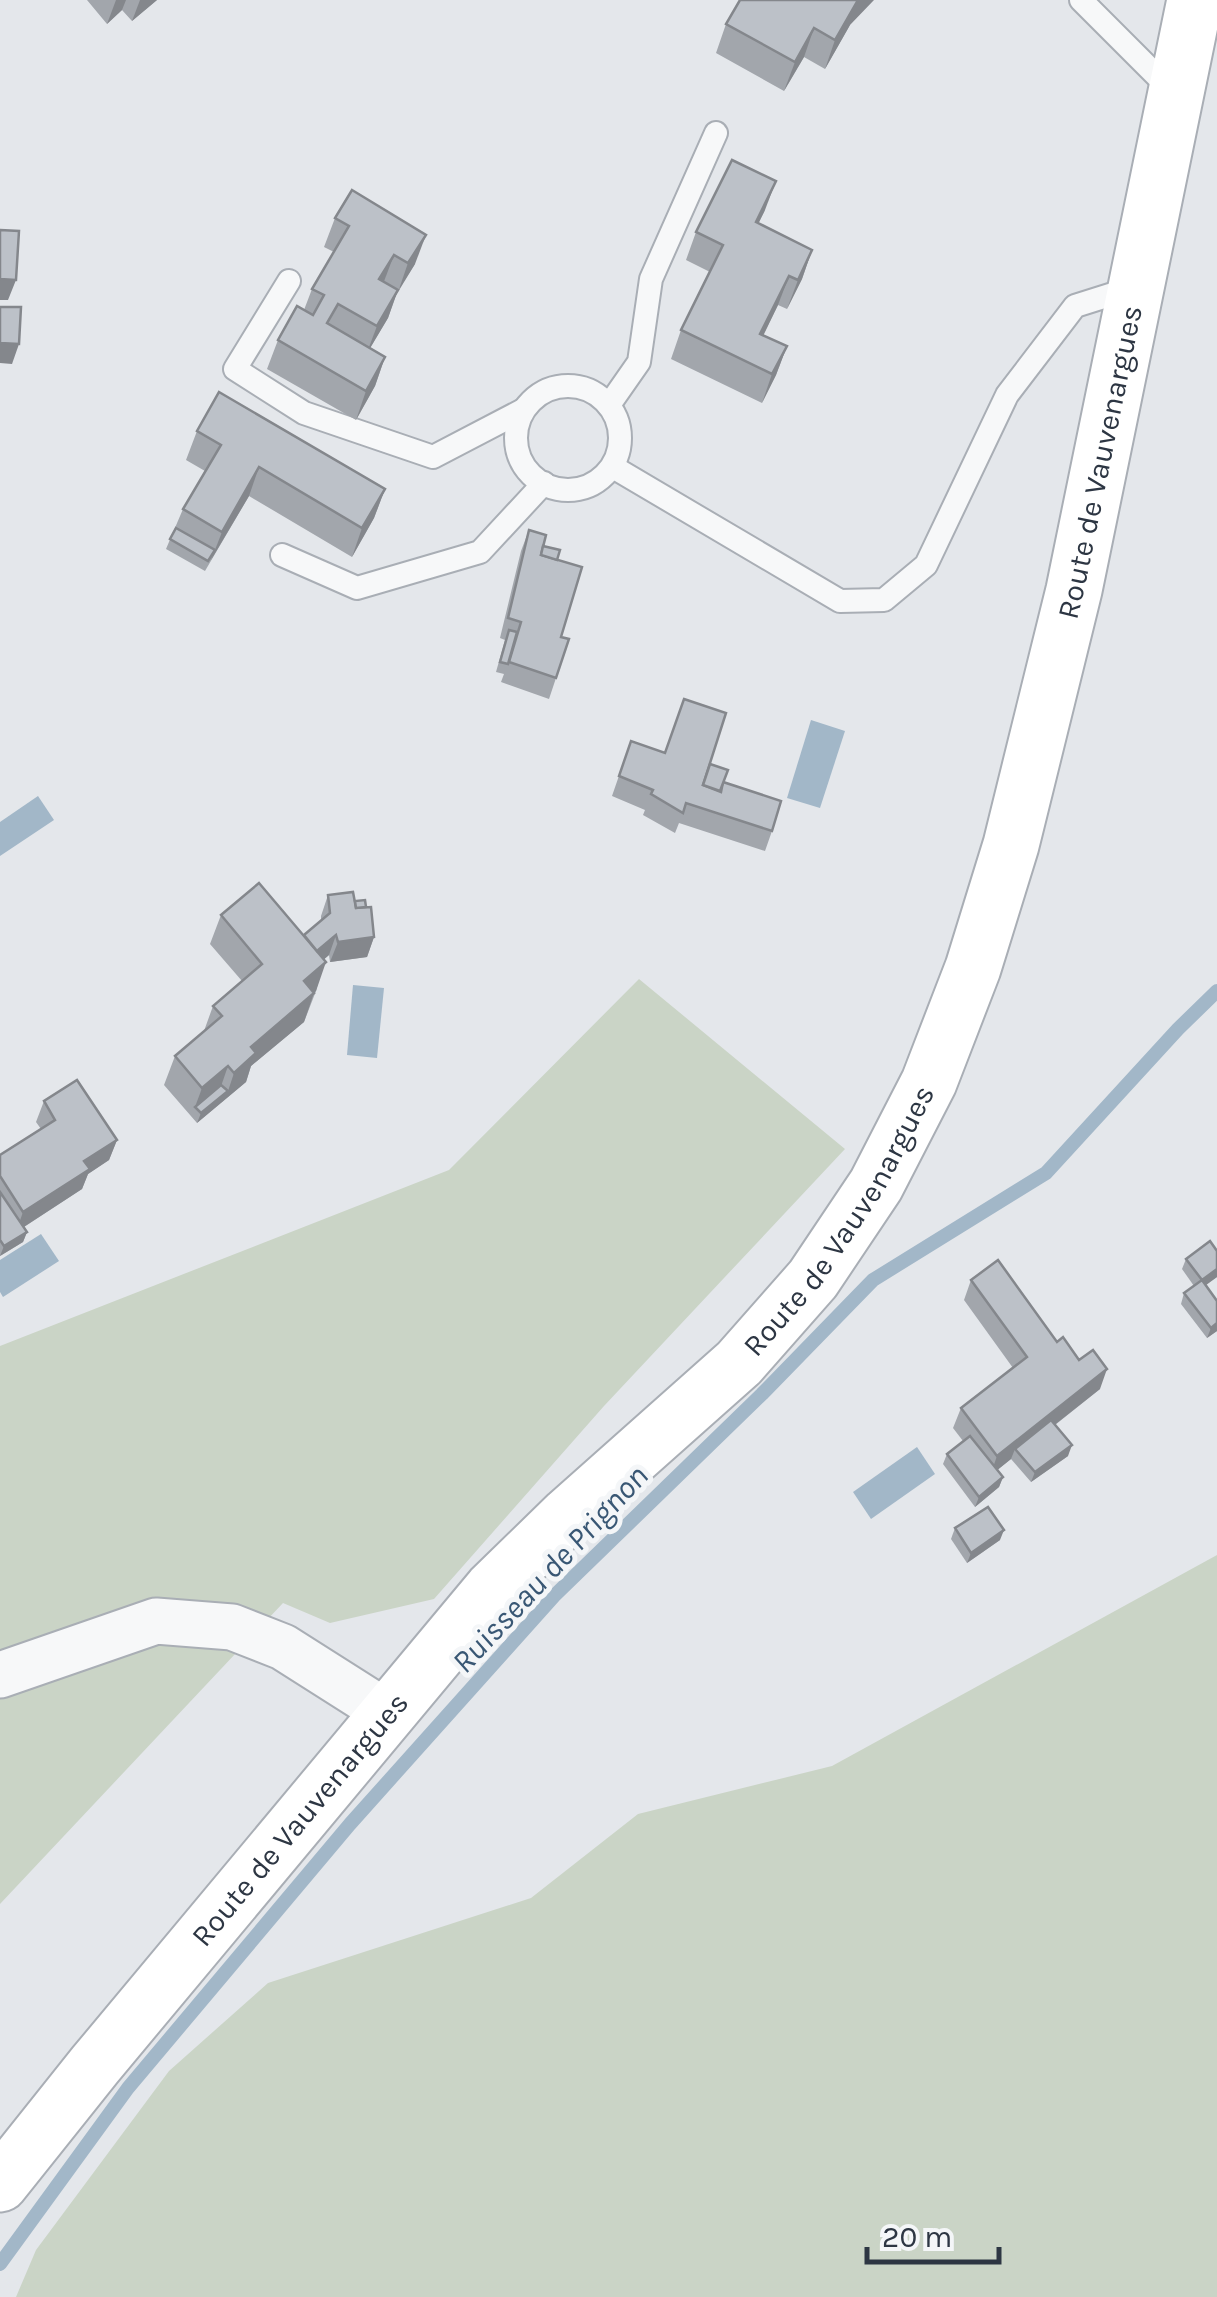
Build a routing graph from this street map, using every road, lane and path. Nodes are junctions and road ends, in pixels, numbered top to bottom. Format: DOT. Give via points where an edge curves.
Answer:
graph roads {
  1 [pos="1080,0"];
  2 [pos="1195,0"];
  3 [pos="1175,94"];
  4 [pos="716,133"];
  5 [pos="288,281"];
  6 [pos="1136,287"];
  7 [pos="609,404"];
  8 [pos="523,410"];
  9 [pos="613,467"];
  10 [pos="544,484"];
  11 [pos="282,555"];
  12 [pos="0,1675"];
  13 [pos="387,1713"];
  14 [pos="0,2184"];
  1 -- 3 [label="lane"];
  2 -- 3 [label="main road, Route de Vauvenargues"];
  3 -- 6 [label="main road, Route de Vauvenargues"];
  4 -- 7 [label="lane" via="651,279 639,362"];
  5 -- 8 [label="lane" via="235,368 304,413 433,457"];
  6 -- 9 [label="lane" via="1075,306 1007,395 926,564 884,600 840,601"];
  6 -- 13 [label="main road, Route de Vauvenargues" via="1074,590 1011,845 929,1082 876,1185 813,1279 739,1362 492,1589"];
  7 -- 8 [label="lane" via="581,387 548,389"];
  7 -- 9 [label="lane" via="621,434"];
  8 -- 10 [label="lane" via="515,442 527,473"];
  9 -- 10 [label="lane" via="588,488"];
  10 -- 11 [label="lane" via="480,552 358,588"];
  12 -- 13 [label="street" via="156,1621 232,1627 283,1647"];
  13 -- 14 [label="main road, Route de Vauvenargues"];
}
